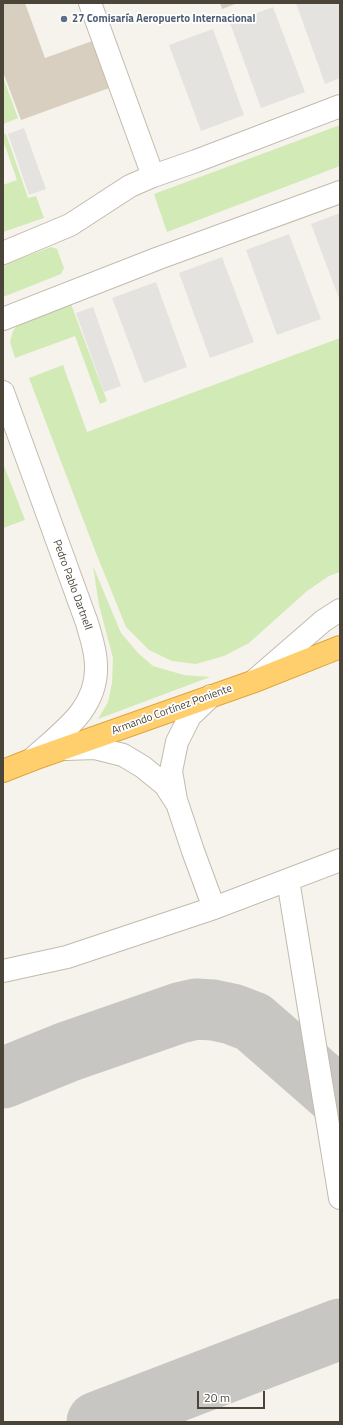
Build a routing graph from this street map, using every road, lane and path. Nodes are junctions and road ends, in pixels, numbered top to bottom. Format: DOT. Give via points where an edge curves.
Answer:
graph roads {
  1 [pos="90,3"];
  2 [pos="340,106"];
  3 [pos="152,176"];
  4 [pos="340,192"];
  5 [pos="3,253"];
  6 [pos="3,318"];
  7 [pos="3,392"];
  8 [pos="340,610"];
  9 [pos="340,647"];
  10 [pos="252,682"];
  11 [pos="211,696"];
  12 [pos="63,749"];
  13 [pos="31,760"];
  14 [pos="3,771"];
  15 [pos="177,803"];
  16 [pos="340,860"];
  17 [pos="288,880"];
  18 [pos="214,908"];
  19 [pos="3,971"];
  20 [pos="340,1198"];
  1 -- 3 [label="street"];
  2 -- 3 [label="street"];
  3 -- 5 [label="street" via="130,186 70,225"];
  4 -- 6 [label="street"];
  7 -- 13 [label="street, Pedro Pablo Dartnell" via="86,623 94,647 96,664 96,679 86,707"];
  8 -- 10 [label="street" via="323,621"];
  9 -- 10 [label="highway, Armando Cortínez Poniente"];
  10 -- 11 [label="highway, Armando Cortínez Poniente"];
  11 -- 12 [label="highway, Armando Cortínez Poniente"];
  11 -- 15 [label="street" via="190,716 178,742 171,771"];
  12 -- 13 [label="highway, Armando Cortínez Poniente"];
  12 -- 15 [label="street" via="95,748 123,755 165,785"];
  13 -- 14 [label="highway, Armando Cortínez Poniente"];
  15 -- 18 [label="street"];
  16 -- 17 [label="street"];
  17 -- 18 [label="street"];
  17 -- 20 [label="street"];
  18 -- 19 [label="street" via="67,957"];
}
